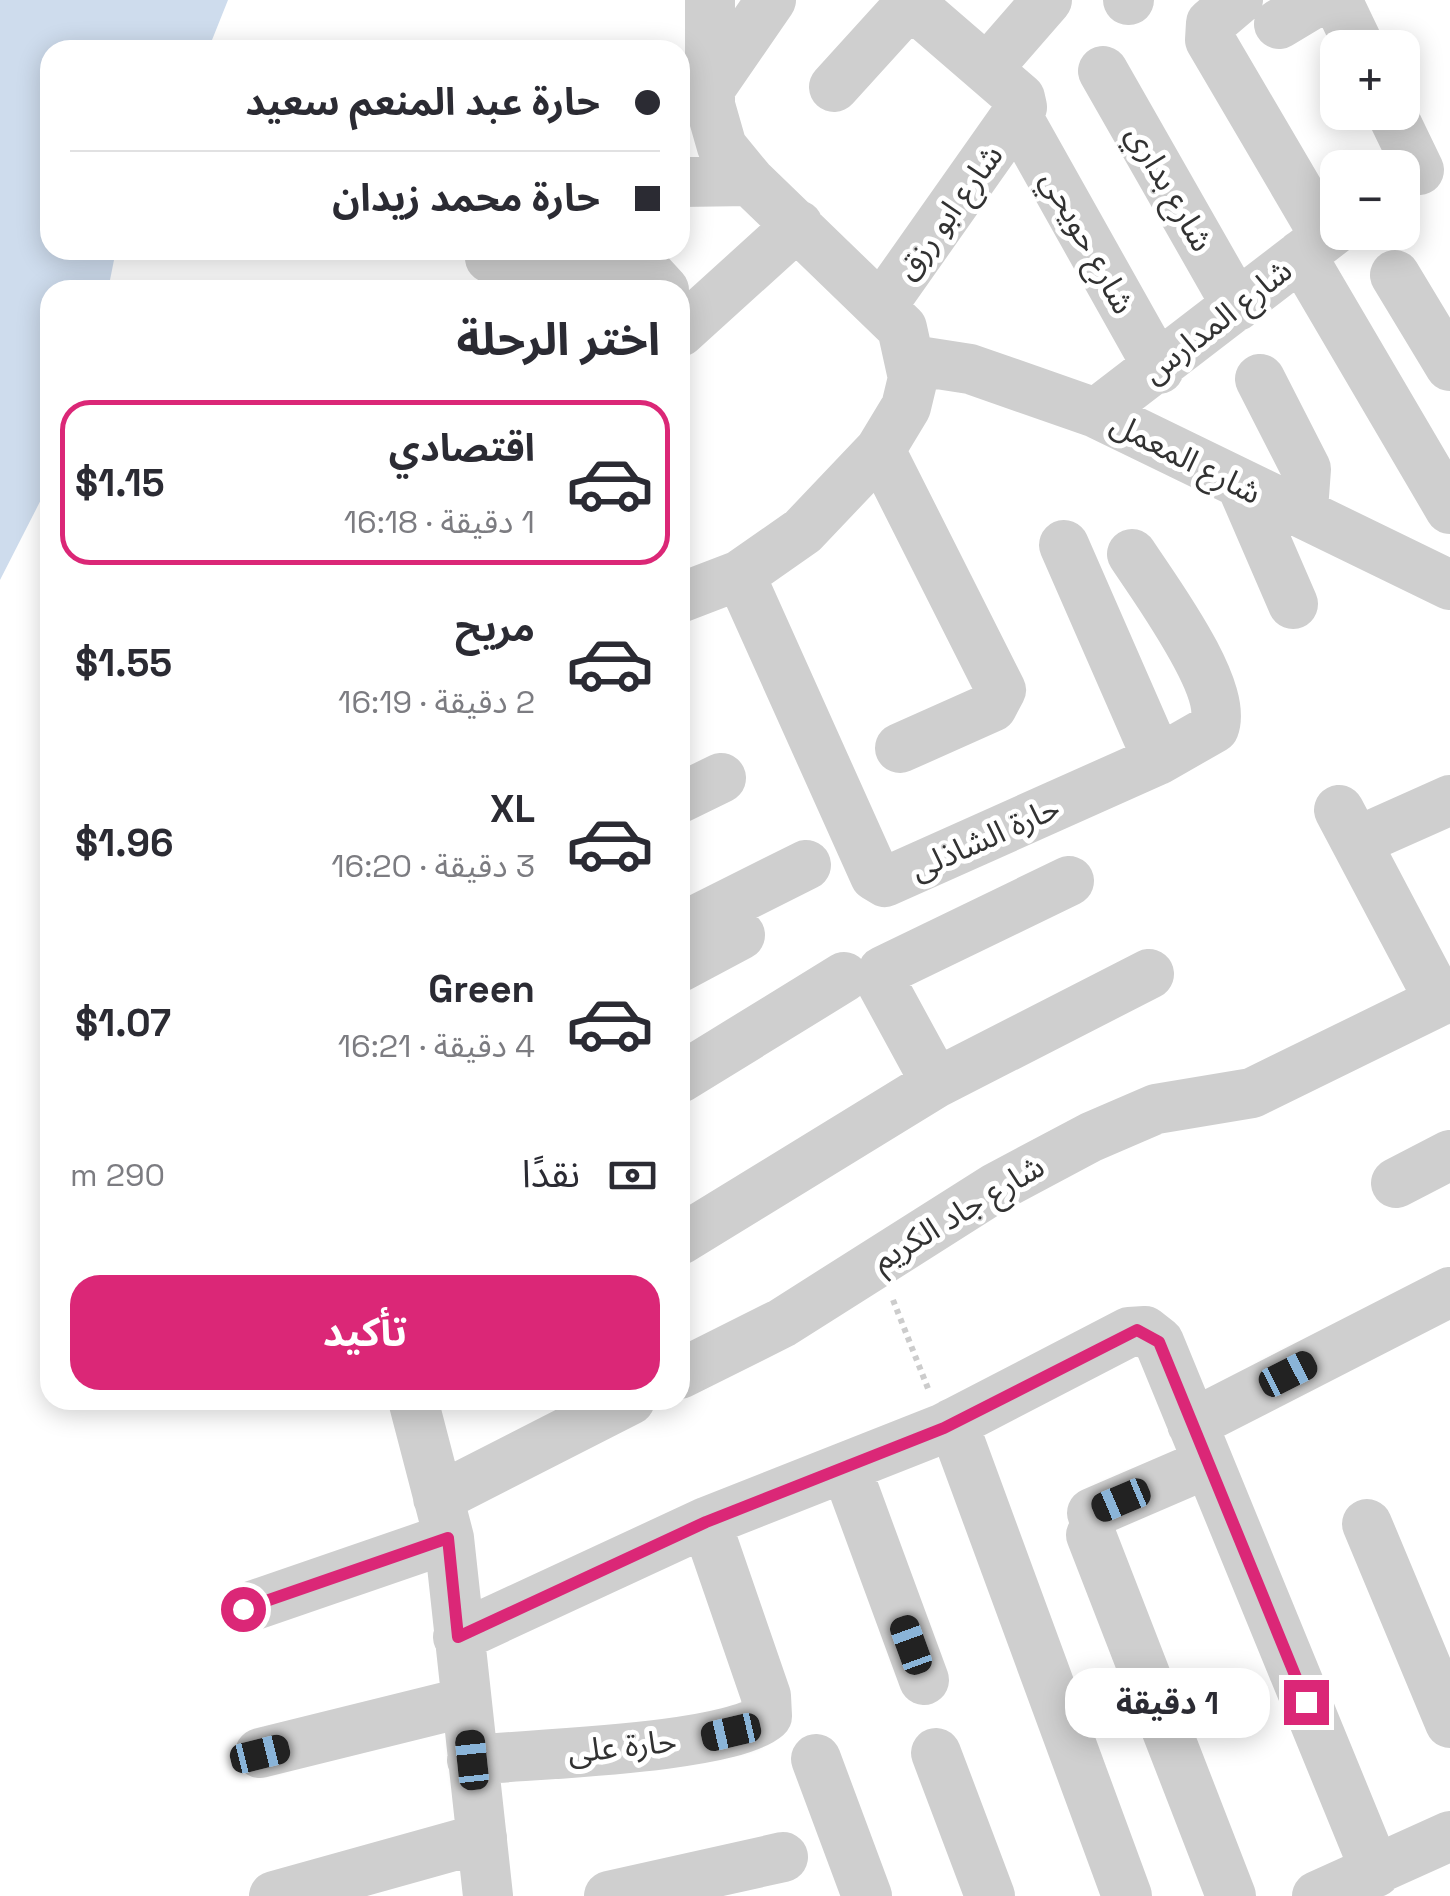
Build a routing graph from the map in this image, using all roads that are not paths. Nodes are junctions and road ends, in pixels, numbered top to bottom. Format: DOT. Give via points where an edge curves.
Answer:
graph roads {
  1 [pos="710,0"];
  2 [pos="771,0"];
  3 [pos="1047,0"];
  4 [pos="1337,0"];
  5 [pos="912,1"];
  6 [pos="1279,8"];
  7 [pos="1351,30"];
  8 [pos="986,69"];
  9 [pos="1103,71"];
  10 [pos="834,87"];
  11 [pos="709,90"];
  12 [pos="1017,116"];
  13 [pos="1402,130"];
  14 [pos="1424,167"];
  15 [pos="750,181"];
  16 [pos="690,182"];
  17 [pos="798,225"];
  18 [pos="1320,237"];
  19 [pos="1320,240"];
  20 [pos="1326,250"];
  21 [pos="497,260"];
  22 [pos="1396,274"];
  23 [pos="571,280"];
  24 [pos="604,280"];
  25 [pos="652,280"];
  26 [pos="690,305"];
  27 [pos="1237,306"];
  28 [pos="881,307"];
  29 [pos="912,360"];
  30 [pos="1450,366"];
  31 [pos="1159,368"];
  32 [pos="1260,379"];
  33 [pos="1096,413"];
  34 [pos="880,450"];
  35 [pos="1242,486"];
  36 [pos="1286,508"];
  37 [pos="1450,508"];
  38 [pos="1450,525"];
  39 [pos="1064,545"];
  40 [pos="1132,554"];
  41 [pos="1388,556"];
  42 [pos="740,575"];
  43 [pos="1450,585"];
  44 [pos="690,591"];
  45 [pos="1293,604"];
  46 [pos="900,748"];
  47 [pos="1158,760"];
  48 [pos="1450,800"];
  49 [pos="806,865"];
  50 [pos="1069,882"];
  51 [pos="697,940"];
  52 [pos="1149,974"];
  53 [pos="844,977"];
  54 [pos="1445,999"];
  55 [pos="690,1072"];
  56 [pos="936,1083"];
  57 [pos="1450,1155"];
  58 [pos="1396,1182"];
  59 [pos="690,1234"];
  60 [pos="1450,1292"];
  61 [pos="690,1369"];
  62 [pos="416,1410"];
  63 [pos="614,1410"];
  64 [pos="949,1426"];
  65 [pos="1200,1444"];
  66 [pos="846,1468"];
  67 [pos="443,1518"];
  68 [pos="706,1522"];
  69 [pos="1367,1524"];
  70 [pos="243,1609"];
  71 [pos="458,1637"];
  72 [pos="924,1680"];
  73 [pos="466,1702"];
  74 [pos="1450,1723"];
  75 [pos="936,1753"];
  76 [pos="260,1754"];
  77 [pos="816,1759"];
  78 [pos="472,1760"];
  79 [pos="1450,1836"];
  80 [pos="482,1838"];
  81 [pos="784,1857"];
  82 [pos="1376,1872"];
  83 [pos="274,1896"];
  84 [pos="488,1896"];
  85 [pos="609,1896"];
  86 [pos="867,1896"];
  87 [pos="990,1896"];
  88 [pos="1127,1896"];
  89 [pos="1230,1896"];
  90 [pos="1317,1896"];
  1 -- 11 [label="street"];
  2 -- 11 [label="street"];
  3 -- 8 [label="street"];
  4 -- 7 [label="street"];
  5 -- 8 [label="street"];
  5 -- 10 [label="street"];
  6 -- 18 [label="street" via="1211,23 1210,40"];
  8 -- 12 [label="street, شارع حويحي" via="1020,98"];
  9 -- 27 [label="street, شارع بداري"];
  11 -- 15 [label="street" via="722,147"];
  12 -- 28 [label="street, شارع ابو رزق"];
  12 -- 31 [label="street, شارع حويحي"];
  13 -- 14 [label="street"];
  15 -- 16 [label="street"];
  15 -- 17 [label="street"];
  17 -- 26 [label="street"];
  17 -- 28 [label="street"];
  19 -- 27 [label="street, شارع المدارس"];
  20 -- 37 [label="street"];
  21 -- 23 [label="street"];
  22 -- 30 [label="street"];
  24 -- 25 [label="street" via="642,266"];
  27 -- 31 [label="street, شارع المدارس"];
  28 -- 29 [label="street" via="902,328"];
  29 -- 33 [label="street, شارع المعمل" via="970,369"];
  29 -- 34 [label="street" via="906,407"];
  31 -- 33 [label="street, شارع المدارس"];
  32 -- 36 [label="street" via="1306,469 1304,496"];
  33 -- 35 [label="street, شارع المعمل"];
  34 -- 42 [label="street" via="803,531"];
  34 -- 46 [label="street" via="1001,690 992,706"];
  35 -- 36 [label="street, شارع المعمل"];
  35 -- 45 [label="street"];
  36 -- 41 [label="street, شارع المعمل"];
  38 -- 41 [label="street"];
  39 -- 47 [label="street"];
  40 -- 47 [label="street, حارة الشاذلى" via="1190,644 1217,712 1214,728"];
  41 -- 43 [label="street, شارع المعمل"];
  42 -- 44 [label="street"];
  42 -- 47 [label="street, حارة الشاذلى" via="878,880 891,880"];
  48 -- 54 [label="street" via="1347,826"];
  49 -- 51 [label="street"];
  50 -- 56 [label="street" via="884,970 882,982"];
  52 -- 56 [label="street"];
  53 -- 55 [label="street"];
  54 -- 61 [label="street, شارع جاد الكريم" via="1252,1093 1156,1109 1125,1121 995,1188 769,1330"];
  56 -- 59 [label="street"];
  57 -- 58 [label="street"];
  60 -- 65 [label="street"];
  62 -- 67 [label="street"];
  63 -- 67 [label="street"];
  64 -- 65 [label="street" via="1129,1332 1145,1331 1159,1342"];
  64 -- 66 [label="street"];
  64 -- 88 [label="street"];
  65 -- 82 [label="street"];
  65 -- 89 [label="street" via="1091,1524"];
  66 -- 68 [label="street"];
  66 -- 72 [label="street"];
  67 -- 70 [label="street"];
  67 -- 71 [label="street"];
  68 -- 71 [label="street"];
  68 -- 78 [label="street, حارة على" via="766,1696 766,1716 754,1726 708,1737"];
  69 -- 74 [label="street"];
  71 -- 73 [label="street"];
  73 -- 76 [label="street"];
  73 -- 78 [label="street"];
  75 -- 87 [label="street"];
  77 -- 86 [label="street"];
  78 -- 80 [label="street"];
  79 -- 82 [label="street"];
  80 -- 83 [label="street"];
  80 -- 84 [label="street"];
  81 -- 85 [label="street"];
  82 -- 90 [label="street"];
}
